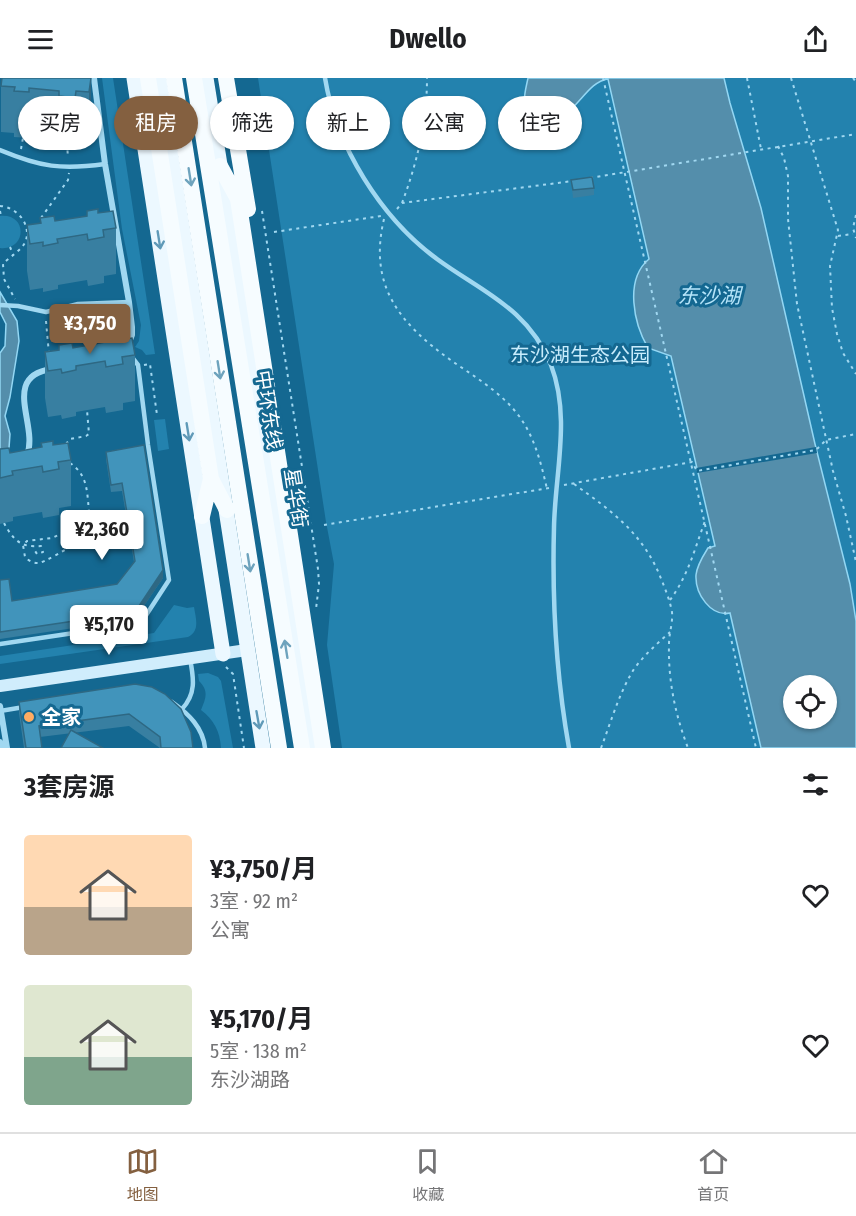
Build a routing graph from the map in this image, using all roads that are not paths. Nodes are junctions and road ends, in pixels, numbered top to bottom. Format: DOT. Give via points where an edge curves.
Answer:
graph roads {
  1 [pos="94,78"];
  2 [pos="134,78"];
  3 [pos="148,78"];
  4 [pos="159,78"];
  5 [pos="174,78"];
  6 [pos="194,78"];
  7 [pos="206,78"];
  8 [pos="226,78"];
  9 [pos="325,78"];
  10 [pos="0,150"];
  11 [pos="105,164"];
  12 [pos="220,166"];
  13 [pos="129,302"];
  14 [pos="0,305"];
  15 [pos="126,349"];
  16 [pos="54,369"];
  17 [pos="21,464"];
  18 [pos="211,479"];
  19 [pos="227,510"];
  20 [pos="202,516"];
  21 [pos="298,642"];
  22 [pos="0,644"];
  23 [pos="247,650"];
  24 [pos="223,654"];
  25 [pos="190,659"];
  26 [pos="0,686"];
  27 [pos="170,700"];
  28 [pos="30,706"];
  29 [pos="1,709"];
  30 [pos="182,709"];
  31 [pos="0,742"];
  32 [pos="1,748"];
  33 [pos="7,748"];
  34 [pos="206,748"];
  35 [pos="262,748"];
  36 [pos="279,748"];
  37 [pos="302,748"];
  38 [pos="314,748"];
  39 [pos="323,748"];
  40 [pos="569,748"];
  1 -- 11 [label="street"];
  2 -- 20 [label="main road, one-way"];
  3 -- 18 [label="highway"];
  4 -- 19 [label="main road"];
  5 -- 36 [label="highway, one-way"];
  37 -- 6 [label="highway, 中环东线, one-way"];
  7 -- 12 [label="main road, 星华街"];
  8 -- 21 [label="highway" via="255,211 306,568"];
  9 -- 40 [label="lane" via="334,113 364,181 417,244 492,294 524,321 551,365 561,432 553,542 555,626"];
  10 -- 11 [label="lane" via="47,166"];
  11 -- 13 [label="street"];
  12 -- 21 [label="main road, 星华街"];
  12 -- 39 [label="highway" via="238,199"];
  13 -- 14 [label="lane" via="78,304 46,312"];
  13 -- 15 [label="street" via="132,335"];
  15 -- 22 [label="lane" via="138,365 170,580 141,623"];
  16 -- 17 [label="street" via="38,372 24,391 30,445"];
  18 -- 19 [label="highway"];
  18 -- 20 [label="highway"];
  19 -- 23 [label="main road"];
  20 -- 24 [label="main road"];
  21 -- 38 [label="main road, 星华街"];
  23 -- 24 [label="main road"];
  23 -- 35 [label="main road, one-way"];
  24 -- 25 [label="main road"];
  25 -- 26 [label="main road"];
  25 -- 30 [label="lane" via="192,691"];
  27 -- 30 [label="lane"];
  28 -- 29 [label="lane"];
  29 -- 33 [label="street"];
  30 -- 34 [label="lane" via="196,723"];
  31 -- 32 [label="street"];
}
